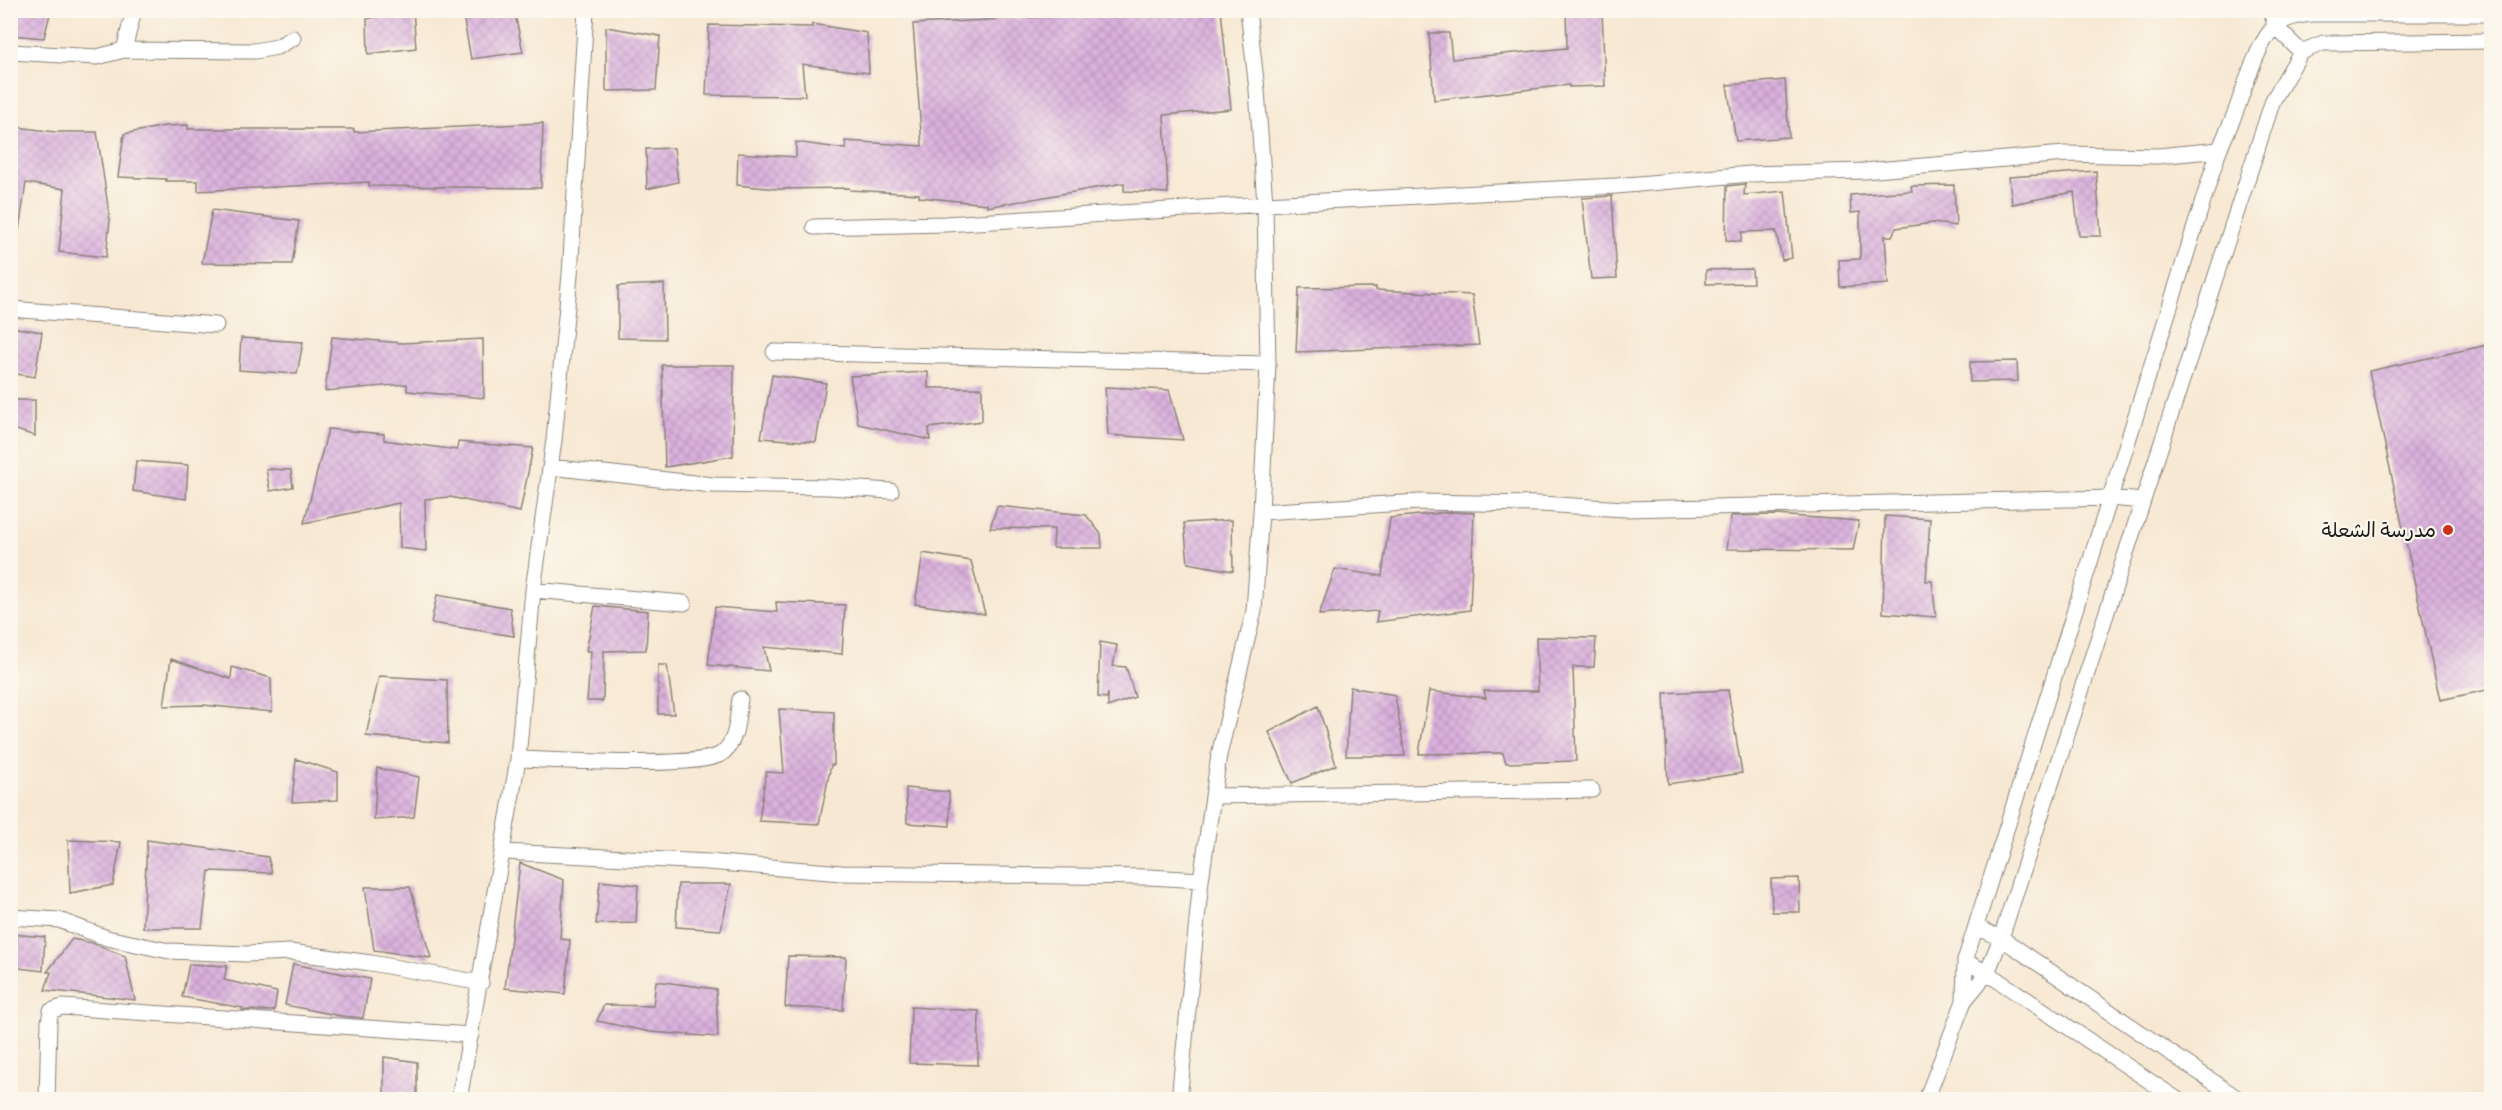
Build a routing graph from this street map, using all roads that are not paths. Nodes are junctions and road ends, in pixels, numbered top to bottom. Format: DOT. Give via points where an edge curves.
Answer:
graph roads {
  1 [pos="134,10"];
  2 [pos="586,10"];
  3 [pos="1248,10"];
  4 [pos="2492,14"];
  5 [pos="2273,18"];
  6 [pos="293,38"];
  7 [pos="2492,41"];
  8 [pos="124,50"];
  9 [pos="2301,51"];
  10 [pos="10,52"];
  11 [pos="2219,150"];
  12 [pos="1265,204"];
  13 [pos="814,227"];
  14 [pos="10,309"];
  15 [pos="216,325"];
  16 [pos="774,352"];
  17 [pos="1268,364"];
  18 [pos="550,466"];
  19 [pos="891,491"];
  20 [pos="2112,498"];
  21 [pos="2142,501"];
  22 [pos="1261,512"];
  23 [pos="533,590"];
  24 [pos="684,603"];
  25 [pos="740,699"];
  26 [pos="518,759"];
  27 [pos="1592,790"];
  28 [pos="1213,796"];
  29 [pos="504,852"];
  30 [pos="1201,880"];
  31 [pos="10,917"];
  32 [pos="1976,927"];
  33 [pos="2001,938"];
  34 [pos="1965,961"];
  35 [pos="1987,973"];
  36 [pos="481,983"];
  37 [pos="1964,1001"];
  38 [pos="471,1035"];
  39 [pos="47,1100"];
  40 [pos="459,1100"];
  41 [pos="1179,1100"];
  42 [pos="1926,1100"];
  43 [pos="2178,1100"];
  44 [pos="2240,1100"];
  1 -- 8 [label="street"];
  2 -- 18 [label="street" via="570,275"];
  3 -- 12 [label="street"];
  4 -- 5 [label="street" via="2312,14"];
  5 -- 9 [label="street"];
  5 -- 11 [label="street"];
  6 -- 8 [label="street" via="277,47 255,51"];
  7 -- 9 [label="street" via="2345,41"];
  8 -- 10 [label="street" via="97,57"];
  9 -- 21 [label="street" via="2273,100"];
  11 -- 12 [label="street" via="2158,156 2065,154 1864,171 1750,174 1616,186"];
  11 -- 20 [label="street"];
  12 -- 13 [label="street" via="945,224"];
  12 -- 17 [label="street"];
  14 -- 15 [label="street"];
  16 -- 17 [label="street"];
  17 -- 22 [label="street"];
  18 -- 19 [label="street" via="712,485"];
  18 -- 23 [label="street"];
  20 -- 21 [label="street"];
  20 -- 22 [label="street" via="1625,509 1419,502"];
  20 -- 32 [label="street"];
  21 -- 33 [label="street"];
  22 -- 28 [label="street" via="1254,611 1219,755"];
  23 -- 24 [label="street"];
  23 -- 26 [label="street"];
  25 -- 26 [label="street" via="733,740 722,753 706,760"];
  26 -- 29 [label="street"];
  27 -- 28 [label="street"];
  28 -- 30 [label="street"];
  29 -- 30 [label="street" via="842,873"];
  29 -- 36 [label="street"];
  30 -- 41 [label="street"];
  31 -- 36 [label="street" via="59,920 107,938 169,951 290,952"];
  32 -- 33 [label="street"];
  32 -- 34 [label="street"];
  33 -- 35 [label="street"];
  33 -- 44 [label="street"];
  34 -- 35 [label="street"];
  34 -- 37 [label="street"];
  35 -- 37 [label="street"];
  35 -- 43 [label="street"];
  36 -- 38 [label="street"];
  37 -- 42 [label="street"];
  38 -- 39 [label="street" via="62,1007 51,1011 49,1022"];
  38 -- 40 [label="street"];
}
